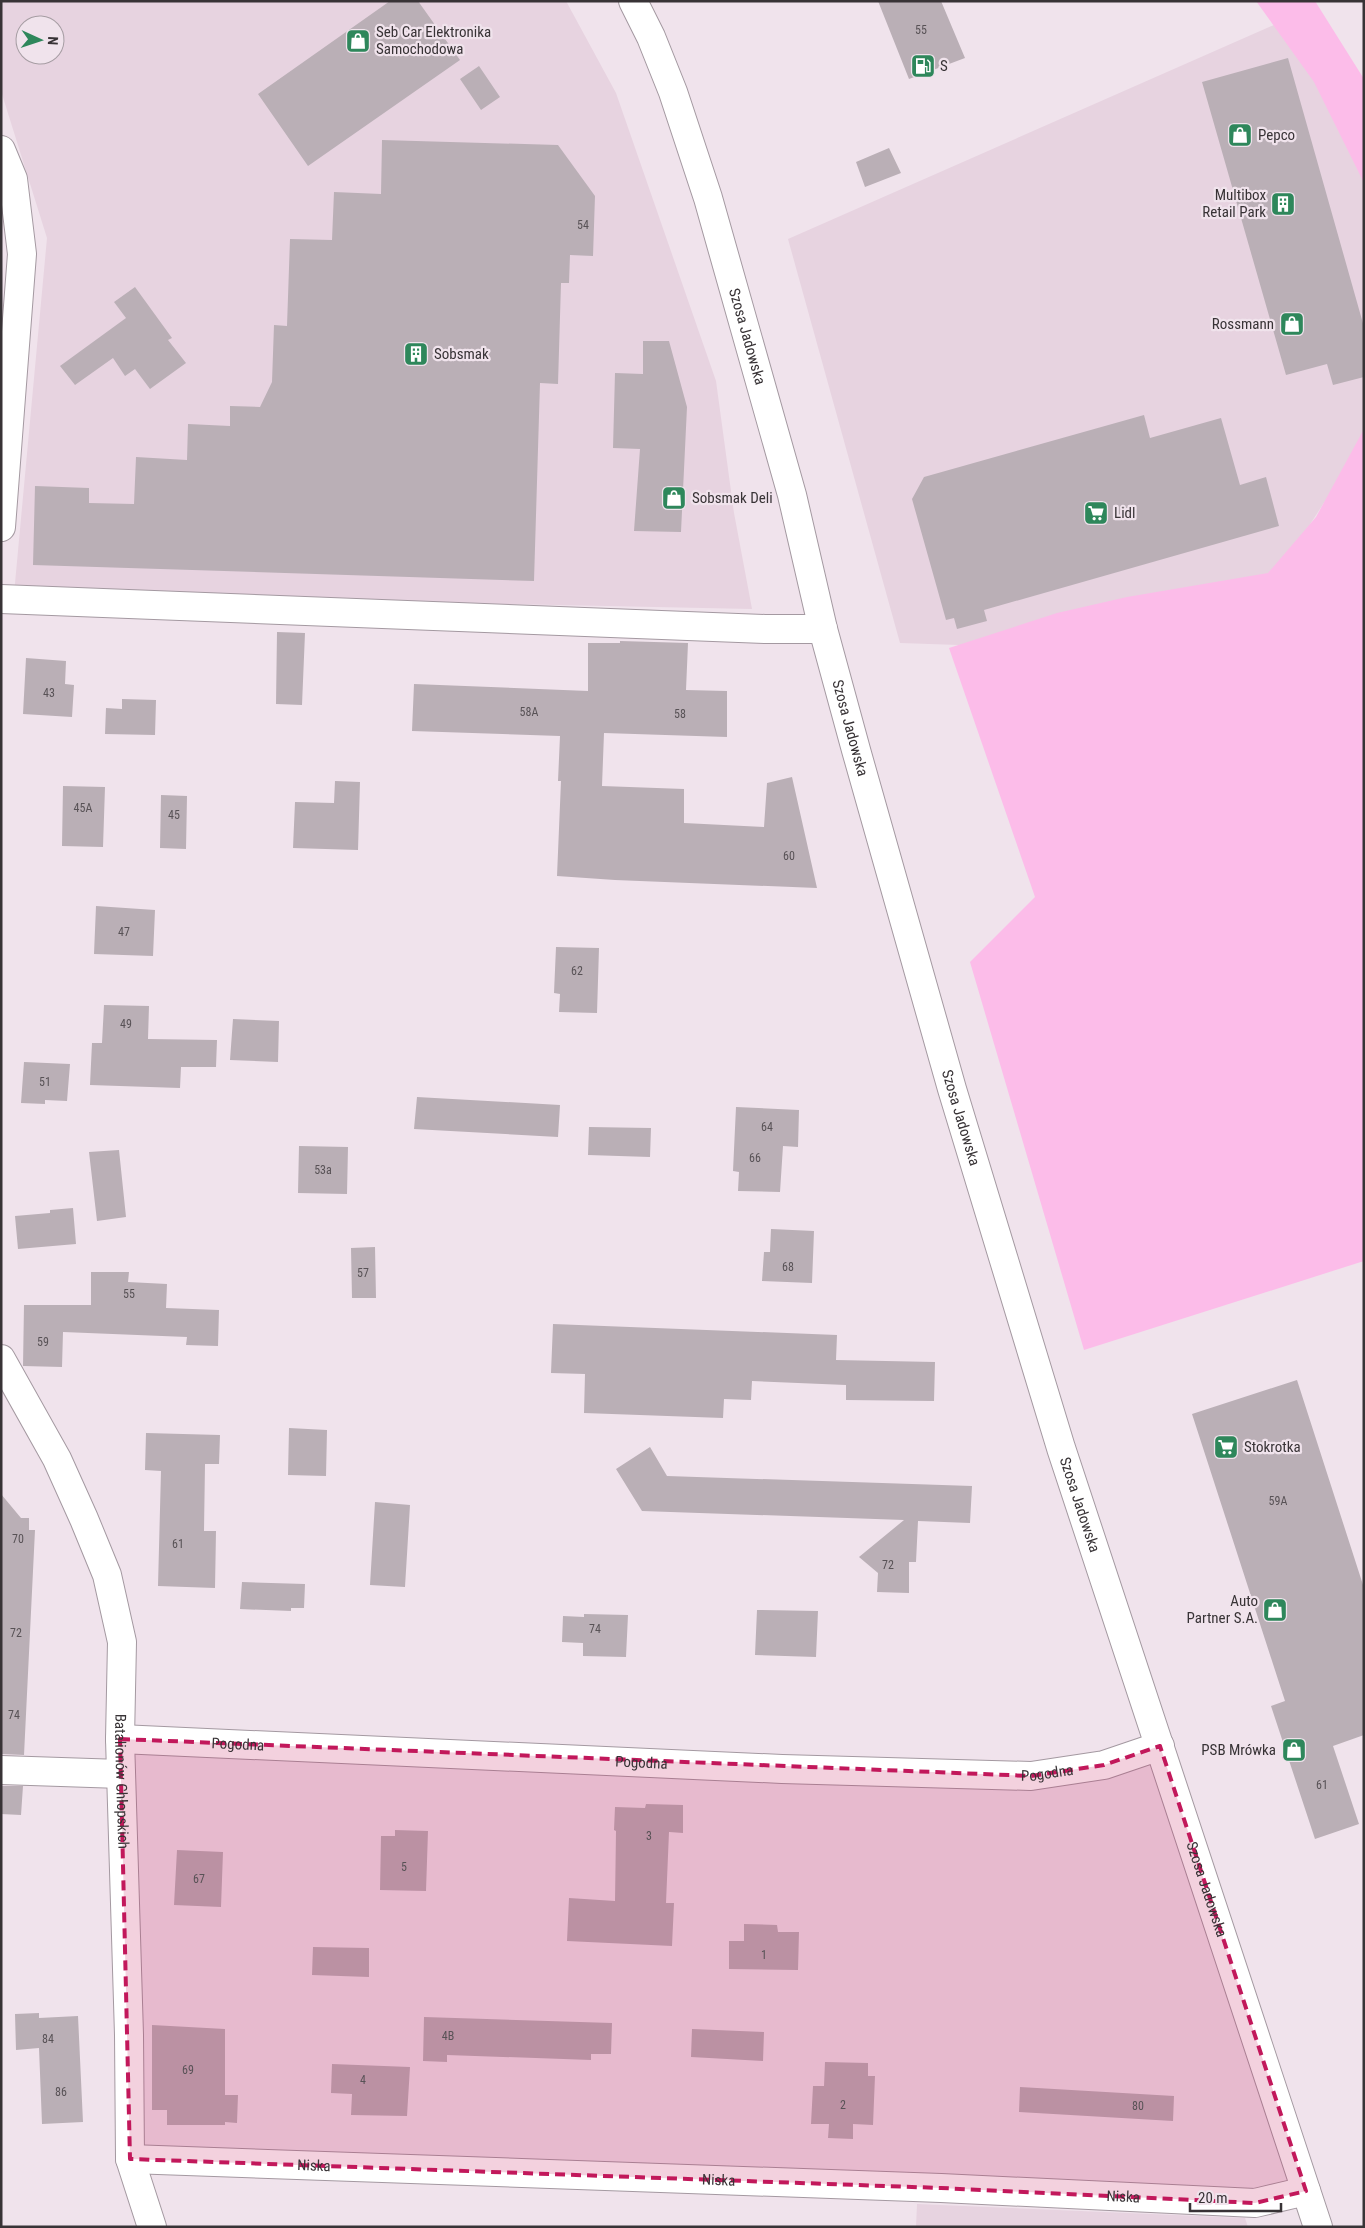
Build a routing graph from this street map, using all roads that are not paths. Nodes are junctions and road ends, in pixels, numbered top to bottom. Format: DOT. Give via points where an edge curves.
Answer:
graph roads {
  1 [pos="633,1"];
  2 [pos="1,150"];
  3 [pos="1,527"];
  4 [pos="1,599"];
  5 [pos="823,629"];
  6 [pos="1,1358"];
  7 [pos="10,1394"];
  8 [pos="120,1739"];
  9 [pos="1160,1746"];
  10 [pos="1,1770"];
  11 [pos="121,1774"];
  12 [pos="130,2159"];
  13 [pos="1306,2192"];
  14 [pos="152,2227"];
  15 [pos="1318,2227"];
  1 -- 5 [label="street, Szosa Jadowska" via="673,92 705,188 792,495"];
  2 -- 3 [label="street" via="13,179 22,254"];
  4 -- 5 [label="street"];
  5 -- 9 [label="street, Szosa Jadowska" via="952,1089 1061,1448"];
  6 -- 7 [label="street, Batalionów Chłopskich"];
  7 -- 8 [label="street, Batalionów Chłopskich" via="57,1460 107,1575 122,1642"];
  8 -- 9 [label="street, Pogodna" via="782,1769 1031,1776 1104,1765"];
  8 -- 11 [label="street, Batalionów Chłopskich"];
  9 -- 13 [label="street, Szosa Jadowska"];
  10 -- 11 [label="street"];
  11 -- 12 [label="street, Batalionów Chłopskich"];
  12 -- 13 [label="street, Niska" via="941,2188 1254,2203"];
  12 -- 14 [label="street, Batalionów Chłopskich"];
  13 -- 15 [label="street, Szosa Jadowska"];
}
